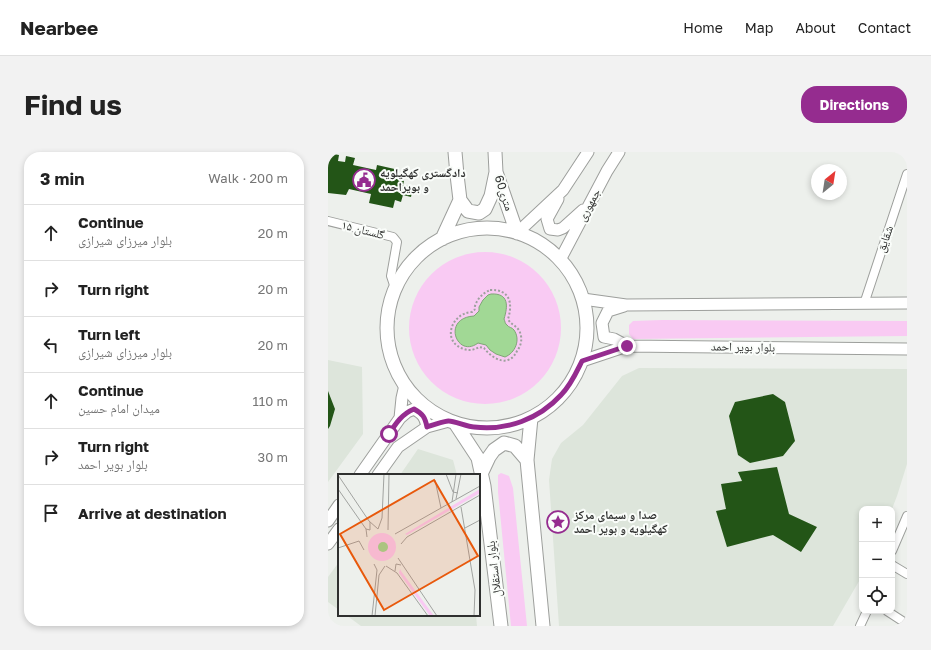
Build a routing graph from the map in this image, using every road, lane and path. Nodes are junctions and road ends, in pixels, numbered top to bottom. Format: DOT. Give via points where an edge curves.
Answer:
graph roads {
  1 [pos="455,152"];
  2 [pos="495,152"];
  3 [pos="588,152"];
  4 [pos="619,152"];
  5 [pos="496,172"];
  6 [pos="907,174"];
  7 [pos="563,190"];
  8 [pos="460,200"];
  9 [pos="588,206"];
  10 [pos="328,222"];
  11 [pos="517,233"];
  12 [pos="442,239"];
  13 [pos="560,260"];
  14 [pos="395,288"];
  15 [pos="582,299"];
  16 [pos="864,304"];
  17 [pos="907,304"];
  18 [pos="626,305"];
  19 [pos="627,346"];
  20 [pos="484,348"];
  21 [pos="907,349"];
  22 [pos="582,361"];
  23 [pos="405,385"];
  24 [pos="400,418"];
  25 [pos="531,418"];
  26 [pos="452,422"];
  27 [pos="427,427"];
  28 [pos="528,460"];
  29 [pos="361,474"];
  30 [pos="379,474"];
  31 [pos="481,474"];
  32 [pos="338,506"];
  33 [pos="907,518"];
  34 [pos="328,521"];
  35 [pos="338,530"];
  36 [pos="328,544"];
  37 [pos="895,545"];
  38 [pos="895,567"];
  39 [pos="907,574"];
  40 [pos="865,614"];
  41 [pos="892,614"];
  42 [pos="907,624"];
  43 [pos="501,626"];
  44 [pos="543,626"];
  45 [pos="860,626"];
  1 -- 8 [label="main road"];
  2 -- 5 [label="main road, 60متری"];
  3 -- 7 [label="main road"];
  4 -- 9 [label="main road, جمهوری"];
  5 -- 8 [label="main road" via="491,196 485,209 479,213 468,211"];
  5 -- 11 [label="main road, 60متری"];
  6 -- 16 [label="street, شقایق"];
  7 -- 9 [label="main road" via="547,219 550,229 564,228"];
  7 -- 11 [label="main road"];
  8 -- 12 [label="main road"];
  9 -- 13 [label="main road, جمهوری"];
  10 -- 14 [label="street, گلستان ۱۵" via="393,237 397,242 391,276"];
  11 -- 12 [label="main road" via="479,228"];
  11 -- 13 [label="main road" via="533,239"];
  12 -- 14 [label="main road" via="414,260"];
  13 -- 15 [label="main road" via="577,285"];
  14 -- 23 [label="main road" via="388,310 387,338 390,355"];
  15 -- 18 [label="main road"];
  15 -- 22 [label="main road" via="587,330"];
  16 -- 17 [label="main road"];
  16 -- 18 [label="main road"];
  18 -- 19 [label="main road" via="608,311 602,323 604,337"];
  19 -- 21 [label="main road, بلوار بویر احمد"];
  19 -- 22 [label="main road, بلوار بویر احمد"];
  20 -- 20 [label="path" via="487,353 505,361 515,355 521,342 518,330 508,319 511,308 509,299 498,290 482,294 475,309 456,320 451,330 452,340 458,347 467,350"];
  22 -- 25 [label="main road" via="574,379 562,394 548,408"];
  23 -- 24 [label="main road"];
  23 -- 26 [label="main road" via="424,406"];
  24 -- 27 [label="main road" via="414,409 421,413"];
  24 -- 29 [label="main road"];
  25 -- 26 [label="main road" via="513,425 494,428"];
  25 -- 28 [label="main road"];
  26 -- 27 [label="main road"];
  26 -- 31 [label="main road, بلوار استقلال" via="478,458"];
  27 -- 30 [label="main road" via="398,447"];
  28 -- 31 [label="main road" via="516,446 504,443 494,450"];
  28 -- 44 [label="main road"];
  31 -- 43 [label="main road, بلوار استقلال"];
  32 -- 34 [label="main road"];
  33 -- 37 [label="street"];
  35 -- 36 [label="main road"];
  38 -- 39 [label="street"];
  40 -- 45 [label="street"];
  41 -- 42 [label="street"];
}
